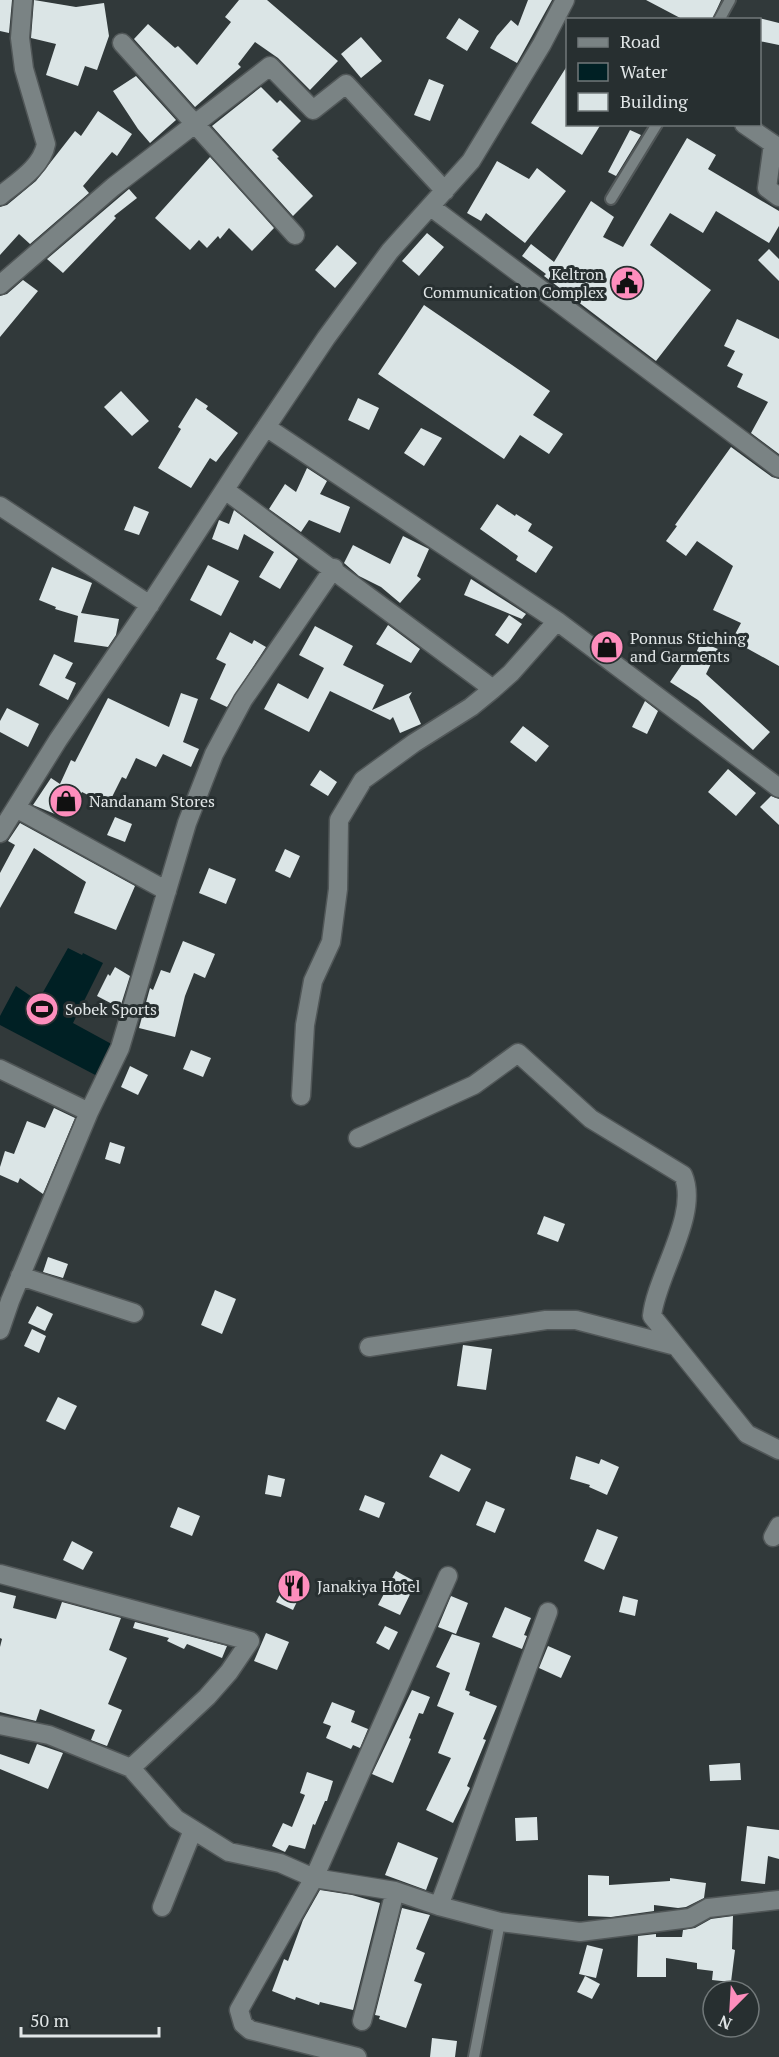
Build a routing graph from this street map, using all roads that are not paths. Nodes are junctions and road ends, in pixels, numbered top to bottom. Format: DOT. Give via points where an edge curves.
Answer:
graph roads {
  1 [pos="22,0"];
  2 [pos="566,0"];
  3 [pos="730,0"];
  4 [pos="720,18"];
  5 [pos="122,43"];
  6 [pos="194,124"];
  7 [pos="656,126"];
  8 [pos="747,126"];
  9 [pos="445,191"];
  10 [pos="0,196"];
  11 [pos="779,197"];
  12 [pos="611,200"];
  13 [pos="431,207"];
  14 [pos="295,235"];
  15 [pos="0,285"];
  16 [pos="266,428"];
  17 [pos="779,468"];
  18 [pos="225,490"];
  19 [pos="0,506"];
  20 [pos="334,568"];
  21 [pos="150,605"];
  22 [pos="557,621"];
  23 [pos="493,689"];
  24 [pos="779,788"];
  25 [pos="16,808"];
  26 [pos="0,833"];
  27 [pos="167,891"];
  28 [pos="0,1069"];
  29 [pos="301,1096"];
  30 [pos="89,1112"];
  31 [pos="358,1138"];
  32 [pos="20,1276"];
  33 [pos="134,1313"];
  34 [pos="0,1330"];
  35 [pos="676,1346"];
  36 [pos="369,1347"];
  37 [pos="779,1450"];
  38 [pos="0,1574"];
  39 [pos="448,1576"];
  40 [pos="548,1612"];
  41 [pos="0,1725"];
  42 [pos="131,1768"];
  43 [pos="193,1830"];
  44 [pos="314,1878"];
  45 [pos="395,1891"];
  46 [pos="779,1899"];
  47 [pos="439,1906"];
  48 [pos="162,1907"];
  49 [pos="500,1922"];
  50 [pos="362,2020"];
  51 [pos="357,2057"];
  52 [pos="474,2057"];
  1 -- 10 [label="street" via="24,69 46,144 44,155 33,168"];
  2 -- 9 [label="street" via="471,161"];
  3 -- 4 [label="lane"];
  5 -- 6 [label="street"];
  6 -- 9 [label="street" via="270,66 313,110 346,84"];
  6 -- 14 [label="street"];
  6 -- 15 [label="street" via="113,187"];
  7 -- 12 [label="lane"];
  8 -- 11 [label="street" via="773,144 767,188"];
  9 -- 13 [label="street"];
  13 -- 16 [label="street" via="390,251"];
  13 -- 17 [label="street"];
  16 -- 18 [label="street"];
  16 -- 22 [label="street"];
  18 -- 20 [label="street"];
  18 -- 21 [label="street"];
  19 -- 21 [label="street"];
  20 -- 23 [label="street"];
  20 -- 27 [label="street" via="243,700 214,754 187,823"];
  21 -- 25 [label="street"];
  22 -- 23 [label="street"];
  22 -- 24 [label="street"];
  23 -- 29 [label="street" via="363,780 339,820 338,890 331,942 313,981 305,1025"];
  25 -- 26 [label="street"];
  25 -- 27 [label="street"];
  27 -- 30 [label="street" via="120,1047"];
  28 -- 30 [label="street"];
  30 -- 32 [label="street"];
  31 -- 35 [label="street" via="474,1085 518,1053 591,1119 683,1175 688,1201 652,1316"];
  32 -- 33 [label="street"];
  32 -- 34 [label="street"];
  35 -- 36 [label="street" via="585,1322 546,1320"];
  35 -- 37 [label="street" via="747,1434"];
  38 -- 42 [label="street" via="250,1641 207,1697"];
  39 -- 44 [label="street"];
  40 -- 47 [label="street"];
  41 -- 42 [label="street" via="49,1735"];
  42 -- 43 [label="street" via="176,1819"];
  43 -- 44 [label="street" via="229,1852 280,1863"];
  43 -- 48 [label="street"];
  44 -- 45 [label="street"];
  44 -- 51 [label="street" via="239,2010 243,2024 250,2030"];
  45 -- 47 [label="street"];
  45 -- 50 [label="street"];
  46 -- 49 [label="street" via="708,1908 690,1918 580,1932"];
  47 -- 49 [label="street"];
  49 -- 52 [label="lane"];
}
